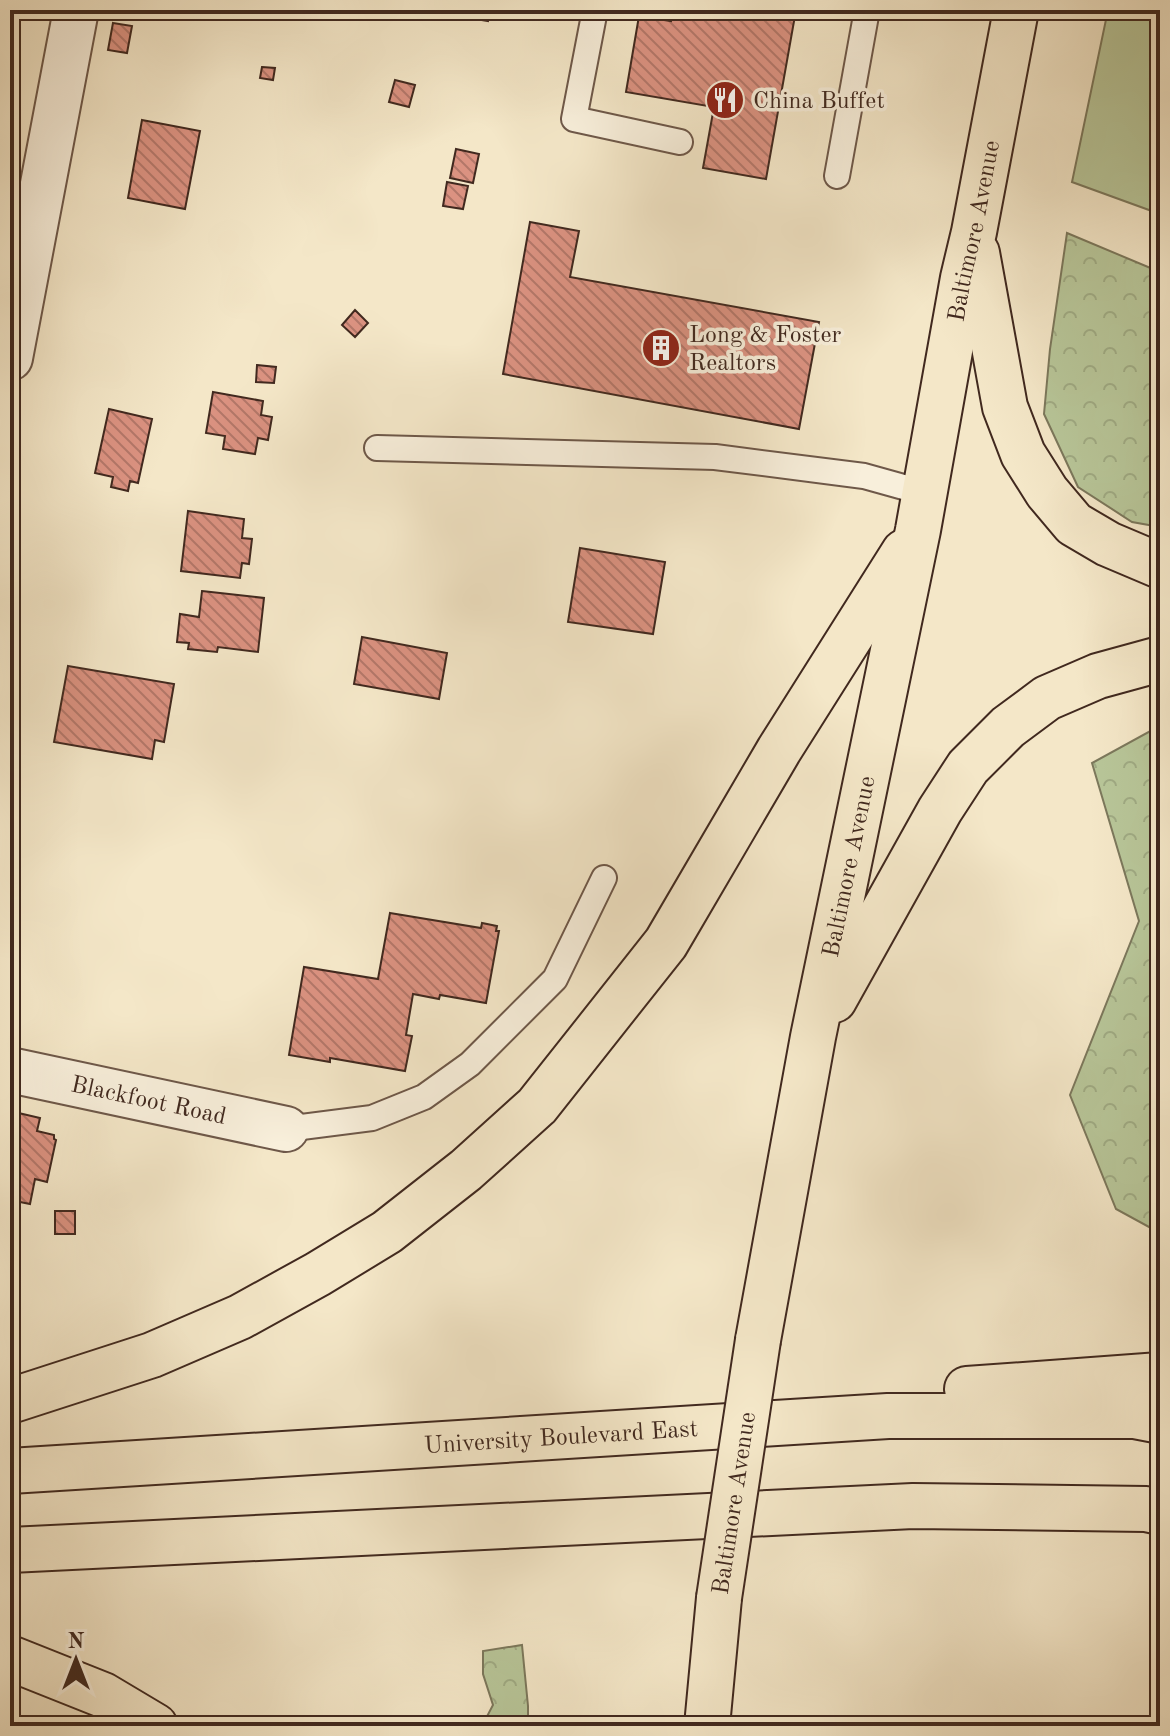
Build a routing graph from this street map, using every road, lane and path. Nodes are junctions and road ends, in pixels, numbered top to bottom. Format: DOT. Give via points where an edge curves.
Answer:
graph roads {
  1 [pos="76,10"];
  2 [pos="595,10"];
  3 [pos="867,10"];
  4 [pos="1016,10"];
  5 [pos="680,142"];
  6 [pos="837,176"];
  7 [pos="974,232"];
  8 [pos="10,358"];
  9 [pos="377,448"];
  10 [pos="922,511"];
  11 [pos="1160,566"];
  12 [pos="1160,659"];
  13 [pos="604,878"];
  14 [pos="813,1037"];
  15 [pos="10,1070"];
  16 [pos="286,1129"];
  17 [pos="1160,1375"];
  18 [pos="10,1401"];
  19 [pos="1160,1421"];
  20 [pos="284,1454"];
  21 [pos="10,1471"];
  22 [pos="1160,1512"];
  23 [pos="10,1550"];
  24 [pos="10,1658"];
  25 [pos="155,1726"];
  26 [pos="707,1726"];
  1 -- 8 [label="street"];
  2 -- 5 [label="lane" via="574,119"];
  3 -- 6 [label="lane"];
  4 -- 7 [label="main road, Baltimore Avenue"];
  7 -- 10 [label="main road, Baltimore Avenue"];
  7 -- 11 [label="main road" via="1005,407 1023,454 1074,524"];
  9 -- 10 [label="lane" via="715,457 864,476"];
  10 -- 14 [label="main road, Baltimore Avenue"];
  10 -- 18 [label="main road" via="666,943 537,1106 387,1232 318,1274 240,1317 152,1355"];
  12 -- 14 [label="main road" via="1098,676 1047,698 968,767"];
  13 -- 16 [label="lane" via="555,979 470,1064 424,1097 372,1118"];
  14 -- 26 [label="main road, Baltimore Avenue, bridge" via="758,1340 719,1598"];
  15 -- 16 [label="street, Blackfoot Road"];
  17 -- 20 [label="main road" via="635,1414"];
  19 -- 20 [label="main road, University Boulevard East" via="1134,1416 888,1416"];
  20 -- 21 [label="main road, University Boulevard East"];
  22 -- 23 [label="main road" via="913,1506"];
  24 -- 25 [label="main road" via="103,1695"];
}
